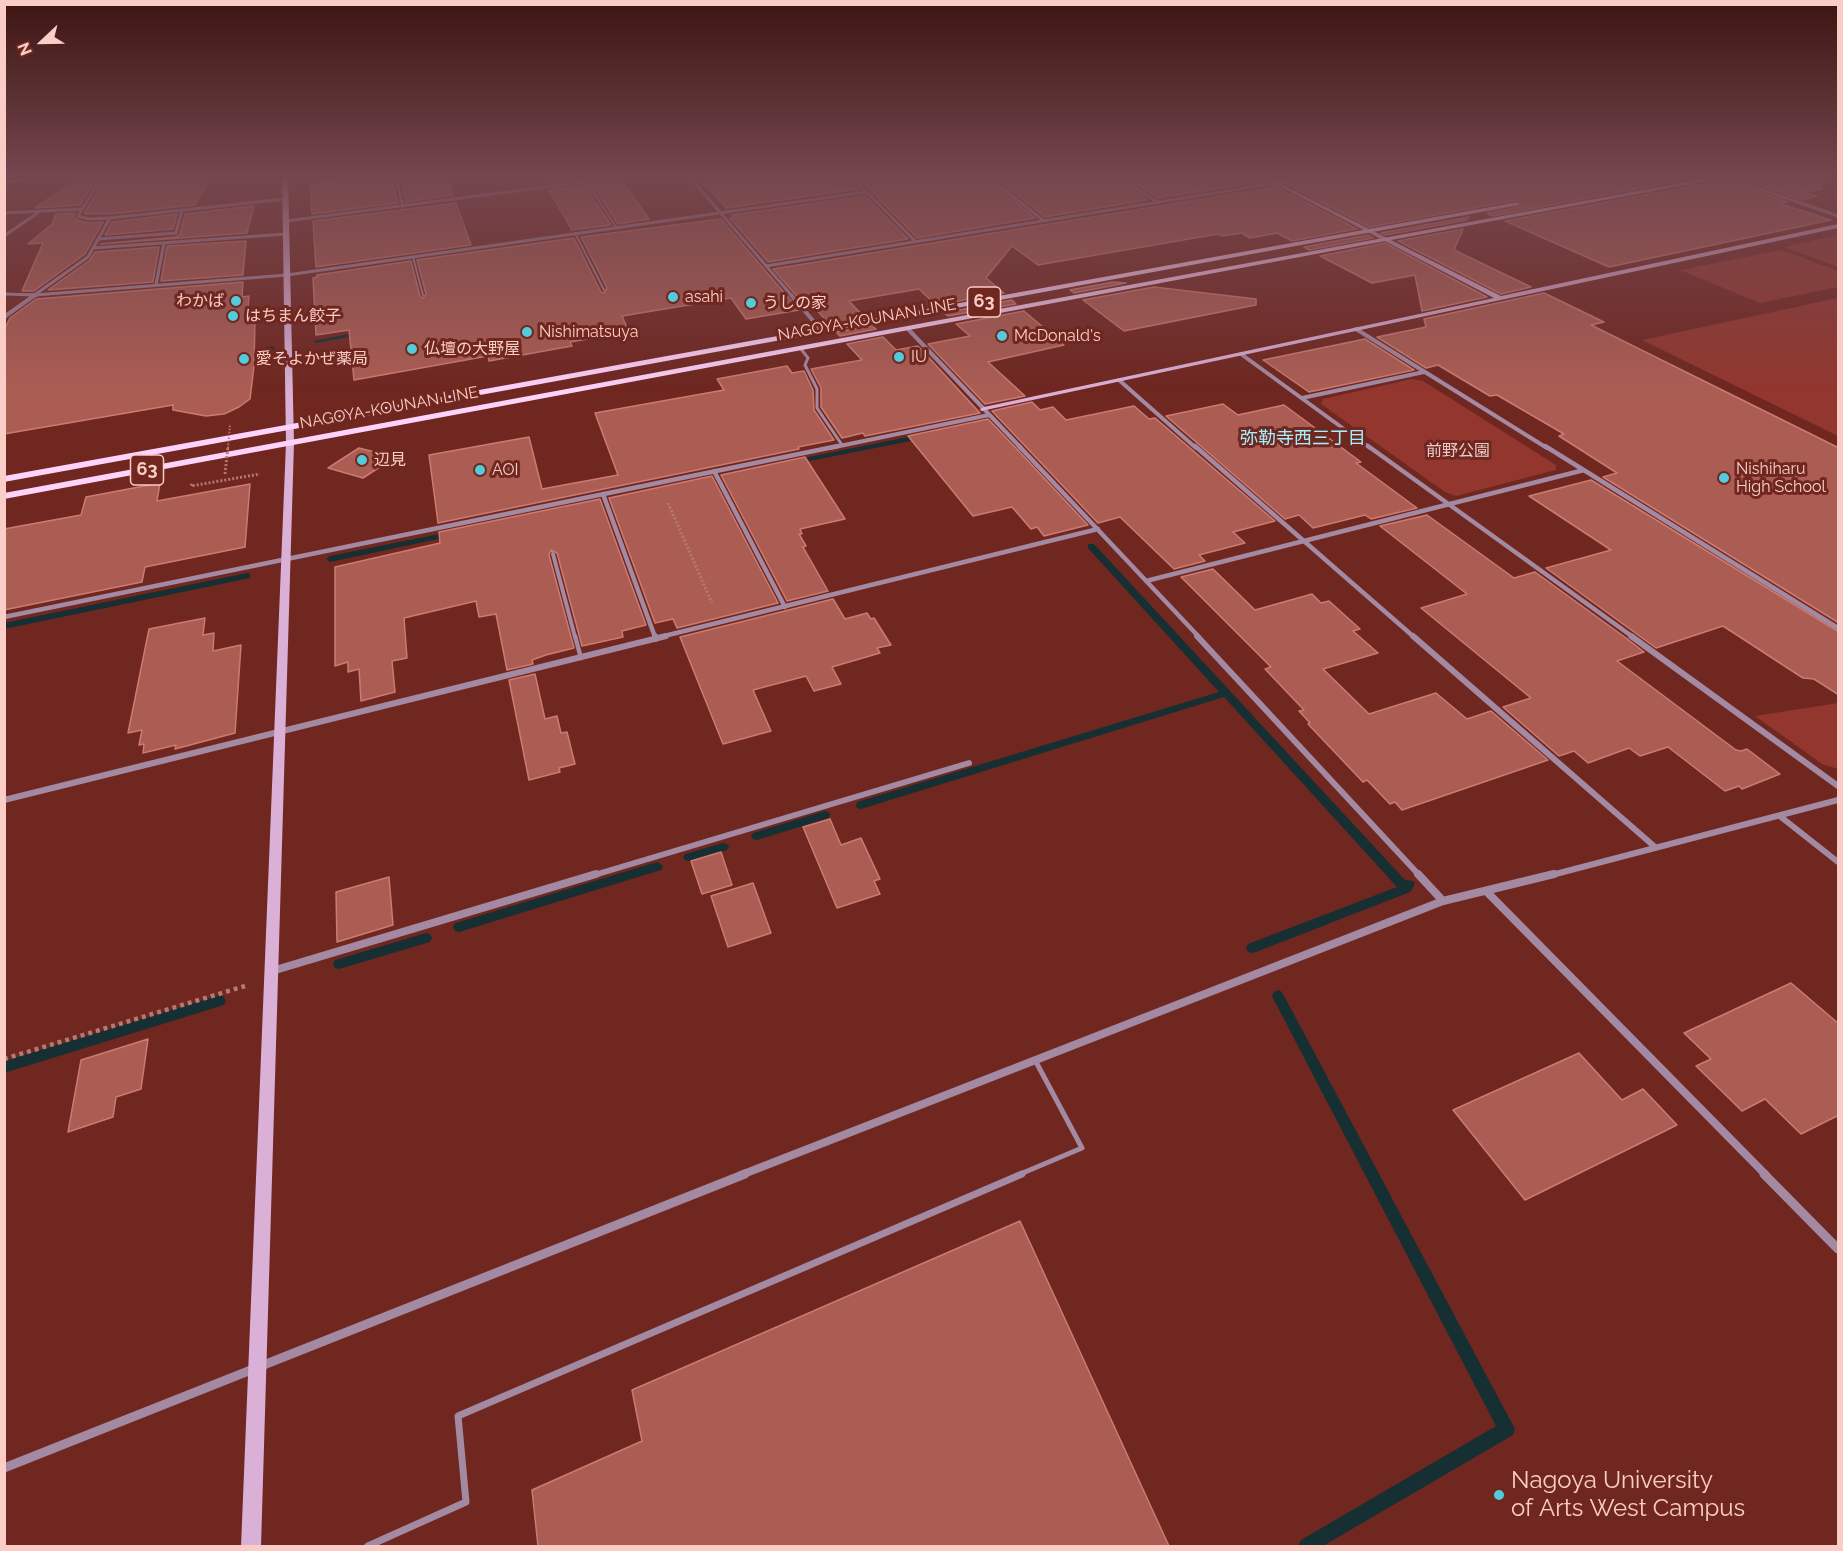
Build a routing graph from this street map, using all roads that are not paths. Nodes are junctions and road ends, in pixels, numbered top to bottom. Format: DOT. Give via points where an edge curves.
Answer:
graph roads {
  1 [pos="102,247"];
  2 [pos="163,247"];
  3 [pos="286,247"];
  4 [pos="474,247"];
  5 [pos="582,247"];
  6 [pos="750,247"];
  7 [pos="882,247"];
  8 [pos="1279,247"];
  9 [pos="1345,247"];
  10 [pos="1400,247"];
  11 [pos="1738,247"];
  12 [pos="93,248"];
  13 [pos="413,256"];
  14 [pos="766,266"];
  15 [pos="287,275"];
  16 [pos="156,285"];
  17 [pos="603,290"];
  18 [pos="4,294"];
  19 [pos="34,295"];
  20 [pos="423,295"];
  21 [pos="1500,298"];
  22 [pos="4,317"];
  23 [pos="908,329"];
  24 [pos="1356,329"];
  25 [pos="822,331"];
  26 [pos="801,349"];
  27 [pos="1241,354"];
  28 [pos="1424,372"];
  29 [pos="1119,380"];
  30 [pos="1302,398"];
  31 [pos="984,409"];
  32 [pos="989,415"];
  33 [pos="290,428"];
  34 [pos="290,443"];
  35 [pos="842,445"];
  36 [pos="1584,470"];
  37 [pos="714,471"];
  38 [pos="4,479"];
  39 [pos="603,494"];
  40 [pos="4,496"];
  41 [pos="1449,504"];
  42 [pos="1098,529"];
  43 [pos="1304,541"];
  44 [pos="552,554"];
  45 [pos="286,559"];
  46 [pos="1146,581"];
  47 [pos="785,607"];
  48 [pos="4,617"];
  49 [pos="1839,628"];
  50 [pos="656,639"];
  51 [pos="581,658"];
  52 [pos="280,733"];
  53 [pos="969,763"];
  54 [pos="1839,786"];
  55 [pos="4,800"];
  56 [pos="1839,800"];
  57 [pos="1780,817"];
  58 [pos="1655,847"];
  59 [pos="1839,862"];
  60 [pos="1487,892"];
  61 [pos="1443,901"];
  62 [pos="271,975"];
  63 [pos="1035,1059"];
  64 [pos="1839,1249"];
  65 [pos="258,1369"];
  66 [pos="4,1468"];
  67 [pos="251,1546"];
  68 [pos="368,1546"];
  1 -- 12 [label="street"];
  2 -- 16 [label="street"];
  3 -- 15 [label="street"];
  4 -- 13 [label="street"];
  5 -- 17 [label="lane"];
  6 -- 14 [label="street"];
  7 -- 14 [label="street"];
  8 -- 25 [label="main road, NAGOYA-KOUNAN LINE / 63"];
  9 -- 23 [label="main road, NAGOYA-KOUNAN LINE / 63"];
  10 -- 21 [label="street"];
  11 -- 21 [label="street"];
  12 -- 19 [label="street" via="88,257"];
  13 -- 15 [label="street"];
  13 -- 20 [label="lane"];
  14 -- 25 [label="street"];
  15 -- 16 [label="street"];
  15 -- 33 [label="street"];
  16 -- 19 [label="street"];
  18 -- 19 [label="street"];
  19 -- 22 [label="street"];
  21 -- 24 [label="street"];
  23 -- 26 [label="main road, NAGOYA-KOUNAN LINE / 63"];
  23 -- 31 [label="street"];
  24 -- 27 [label="street"];
  24 -- 28 [label="street"];
  25 -- 33 [label="main road, NAGOYA-KOUNAN LINE / 63"];
  26 -- 34 [label="main road, NAGOYA-KOUNAN LINE / 63"];
  26 -- 35 [label="lane" via="808,358 805,365 817,389 817,408"];
  27 -- 29 [label="street"];
  27 -- 30 [label="street"];
  28 -- 30 [label="street"];
  28 -- 36 [label="street"];
  29 -- 31 [label="street"];
  29 -- 43 [label="street"];
  30 -- 41 [label="street"];
  31 -- 32 [label="street"];
  32 -- 35 [label="street"];
  32 -- 42 [label="street"];
  33 -- 34 [label="street"];
  33 -- 38 [label="main road, NAGOYA-KOUNAN LINE / 63"];
  34 -- 40 [label="main road, NAGOYA-KOUNAN LINE / 63"];
  34 -- 45 [label="street"];
  35 -- 37 [label="street"];
  36 -- 41 [label="street"];
  36 -- 49 [label="street"];
  37 -- 39 [label="street"];
  37 -- 47 [label="street"];
  39 -- 45 [label="street"];
  39 -- 50 [label="street"];
  41 -- 43 [label="street"];
  41 -- 54 [label="street"];
  42 -- 46 [label="street"];
  42 -- 47 [label="street"];
  43 -- 46 [label="street"];
  43 -- 58 [label="street"];
  44 -- 51 [label="lane"];
  45 -- 48 [label="street"];
  45 -- 52 [label="street"];
  46 -- 61 [label="street"];
  47 -- 50 [label="street"];
  50 -- 51 [label="street"];
  51 -- 52 [label="street"];
  52 -- 55 [label="street"];
  52 -- 62 [label="street"];
  53 -- 62 [label="street"];
  56 -- 57 [label="street"];
  57 -- 58 [label="street"];
  57 -- 59 [label="street"];
  58 -- 60 [label="street"];
  60 -- 61 [label="street"];
  60 -- 64 [label="street"];
  61 -- 63 [label="street"];
  62 -- 65 [label="street"];
  63 -- 65 [label="street"];
  63 -- 68 [label="lane" via="1082,1148 458,1416 466,1502"];
  65 -- 66 [label="street"];
  65 -- 67 [label="street"];
}
